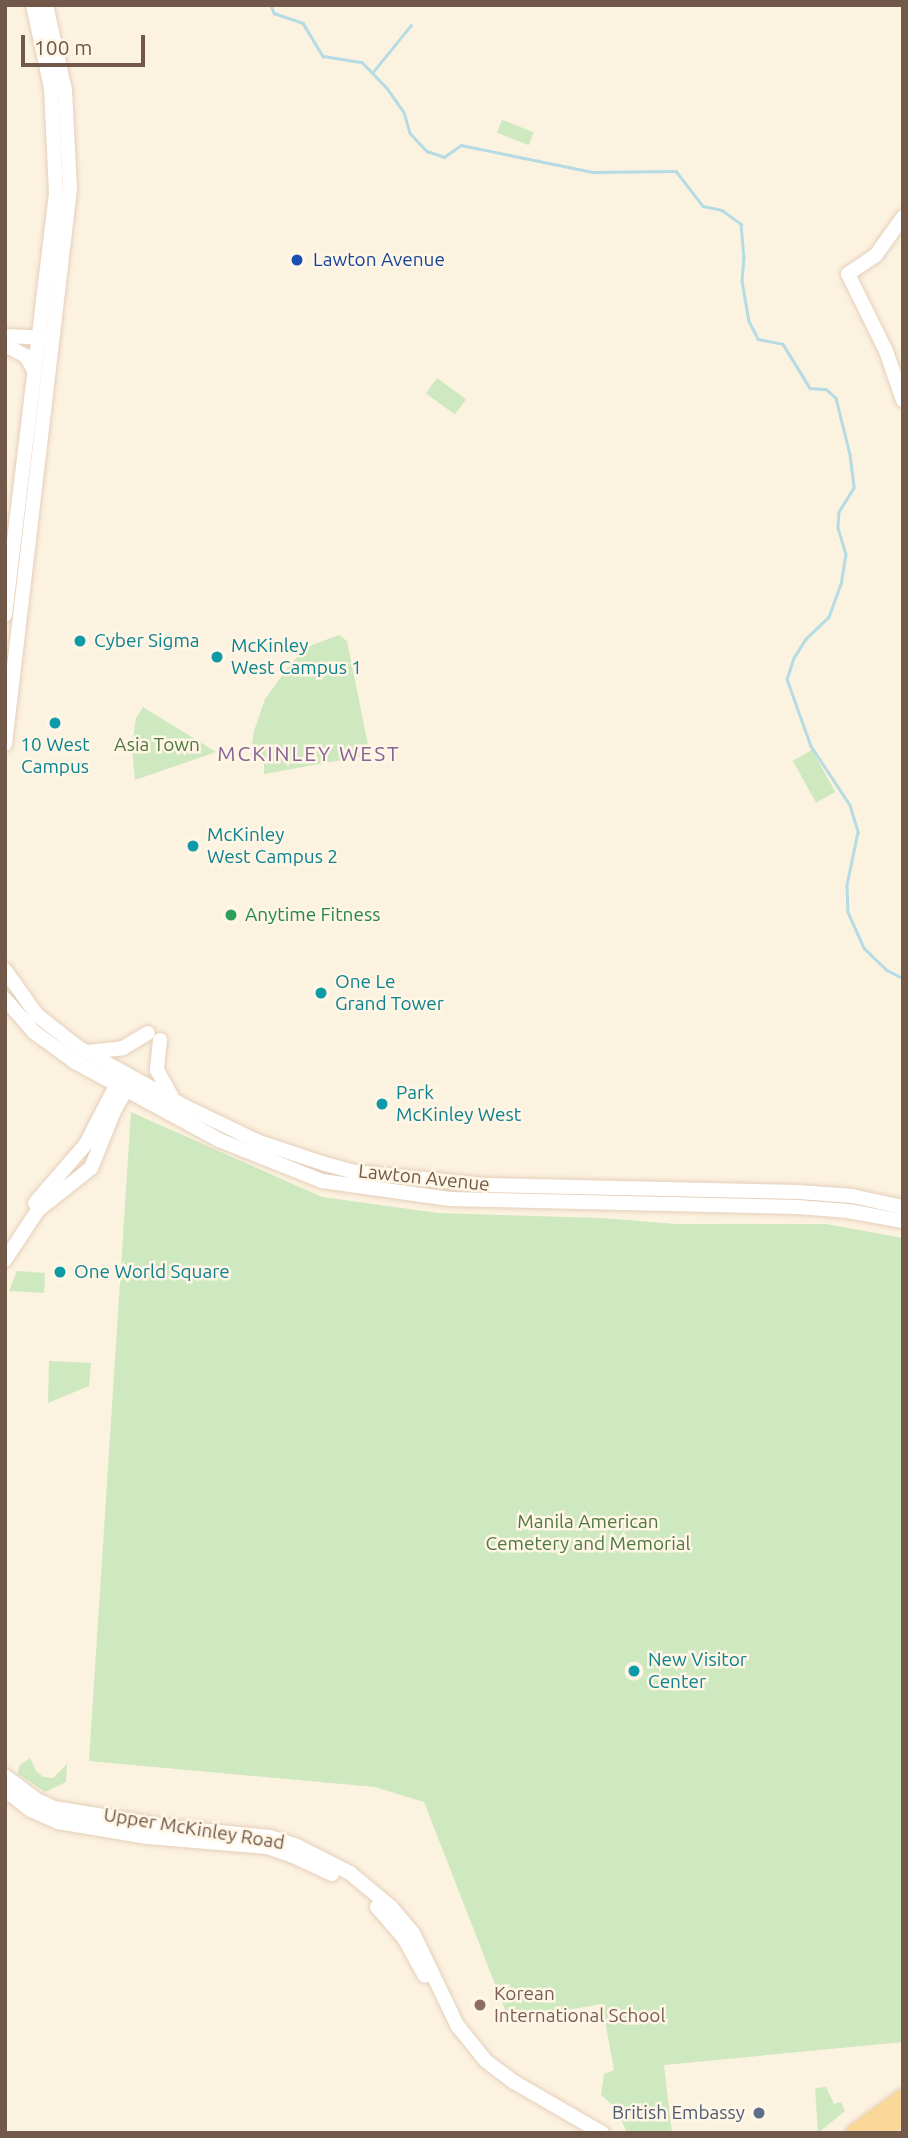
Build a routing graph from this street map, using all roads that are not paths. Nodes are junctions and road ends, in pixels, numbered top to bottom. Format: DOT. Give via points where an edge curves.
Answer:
graph roads {
  1 [pos="33,5"];
  2 [pos="46,5"];
  3 [pos="903,217"];
  4 [pos="43,315"];
  5 [pos="7,341"];
  6 [pos="47,342"];
  7 [pos="36,374"];
  8 [pos="903,400"];
  9 [pos="5,615"];
  10 [pos="5,744"];
  11 [pos="5,970"];
  12 [pos="5,999"];
  13 [pos="86,1051"];
  14 [pos="124,1081"];
  15 [pos="186,1107"];
  16 [pos="903,1207"];
  17 [pos="903,1221"];
  18 [pos="5,1244"];
  19 [pos="5,1260"];
  20 [pos="5,1776"];
  21 [pos="5,1790"];
  22 [pos="437,1991"];
  23 [pos="903,2097"];
  24 [pos="903,2116"];
  25 [pos="586,2133"];
  26 [pos="602,2133"];
  27 [pos="854,2133"];
  28 [pos="880,2133"];
  1 -- 4 [label="main road" via="51,88 56,150"];
  2 -- 6 [label="main road" via="61,64 70,156 69,215"];
  3 -- 8 [label="main road" via="876,255 848,275 886,351"];
  4 -- 5 [label="main road"];
  4 -- 6 [label="main road"];
  5 -- 6 [label="main road"];
  5 -- 7 [label="main road" via="27,357"];
  6 -- 7 [label="main road"];
  6 -- 10 [label="main road"];
  7 -- 9 [label="main road"];
  11 -- 13 [label="main road, Lawton Avenue" via="37,1015"];
  12 -- 14 [label="main road, Lawton Avenue" via="55,1049"];
  13 -- 14 [label="main road, Lawton Avenue"];
  13 -- 15 [label="main road" via="123,1048 154,1037 160,1080"];
  14 -- 15 [label="main road, Lawton Avenue"];
  14 -- 17 [label="main road, Lawton Avenue" via="256,1157 354,1188 489,1202 798,1208"];
  14 -- 18 [label="main road" via="86,1144 23,1216"];
  14 -- 19 [label="main road" via="91,1168 38,1210"];
  15 -- 16 [label="main road, Lawton Avenue" via="259,1142 355,1172 498,1185 799,1192 852,1196"];
  20 -- 22 [label="main road, Upper McKinley Road" via="54,1808 270,1837 316,1855 350,1873 402,1919 421,1947"];
  21 -- 22 [label="main road, Upper McKinley Road" via="31,1810 58,1822 267,1847 321,1868 383,1912"];
  22 -- 25 [label="main road, Upper McKinley Road" via="458,2044 479,2067"];
  22 -- 26 [label="main road, Upper McKinley Road" via="486,2061"];
  23 -- 27 [label="main road"];
  24 -- 28 [label="main road"];
}
